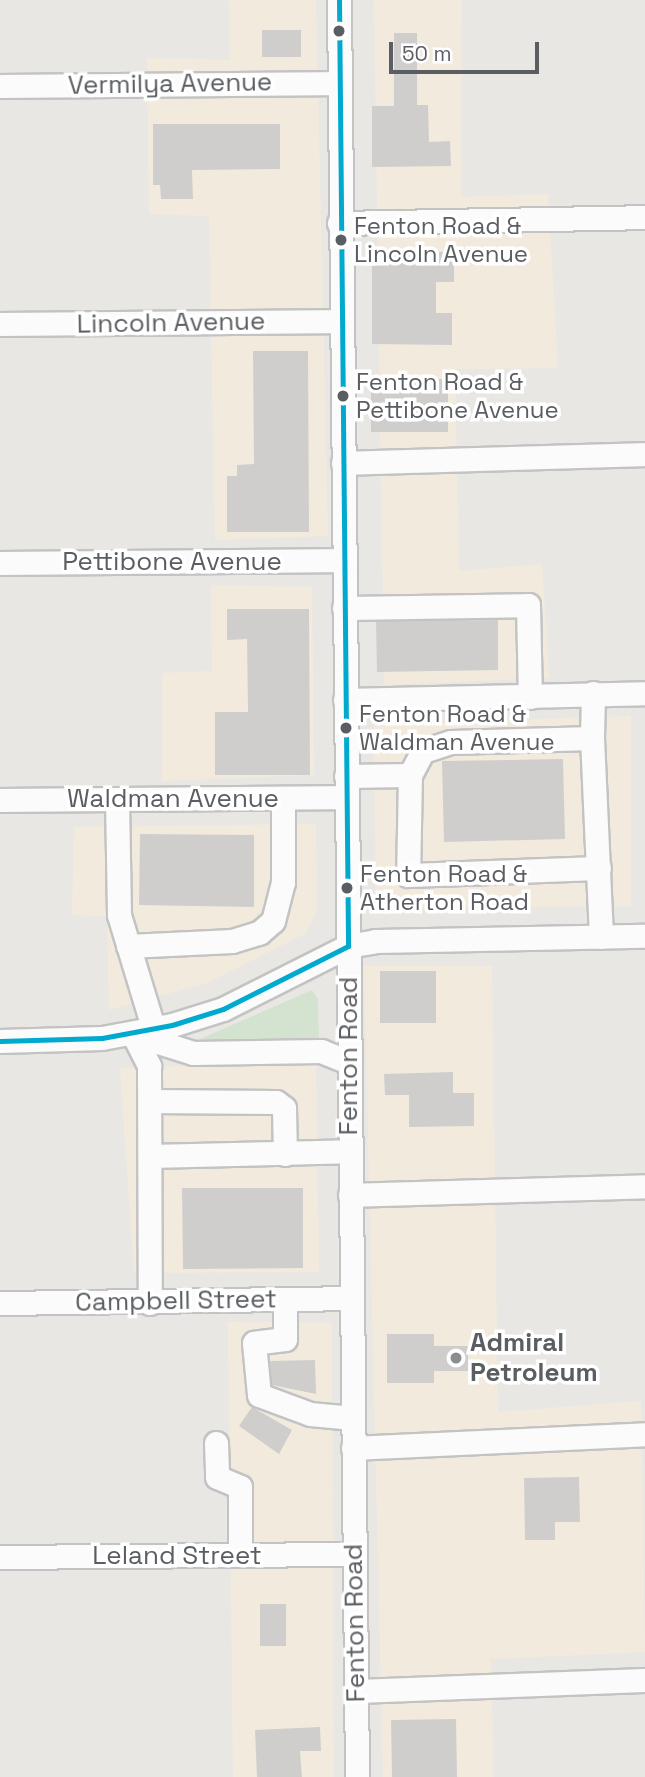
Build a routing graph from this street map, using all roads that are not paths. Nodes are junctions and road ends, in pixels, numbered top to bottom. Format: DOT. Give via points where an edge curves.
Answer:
graph roads {
  1 [pos="339,0"];
  2 [pos="339,83"];
  3 [pos="0,86"];
  4 [pos="645,216"];
  5 [pos="339,223"];
  6 [pos="341,321"];
  7 [pos="0,324"];
  8 [pos="645,454"];
  9 [pos="343,463"];
  10 [pos="344,560"];
  11 [pos="0,563"];
  12 [pos="344,608"];
  13 [pos="645,692"];
  14 [pos="593,694"];
  15 [pos="530,697"];
  16 [pos="345,700"];
  17 [pos="592,737"];
  18 [pos="410,775"];
  19 [pos="346,787"];
  20 [pos="283,798"];
  21 [pos="117,799"];
  22 [pos="0,800"];
  23 [pos="599,868"];
  24 [pos="645,936"];
  25 [pos="601,937"];
  26 [pos="128,946"];
  27 [pos="348,946"];
  28 [pos="144,1032"];
  29 [pos="0,1041"];
  30 [pos="348,1062"];
  31 [pos="150,1101"];
  32 [pos="349,1151"];
  33 [pos="285,1154"];
  34 [pos="150,1156"];
  35 [pos="645,1186"];
  36 [pos="350,1195"];
  37 [pos="351,1298"];
  38 [pos="285,1300"];
  39 [pos="0,1303"];
  40 [pos="149,1303"];
  41 [pos="353,1418"];
  42 [pos="645,1434"];
  43 [pos="216,1443"];
  44 [pos="353,1448"];
  45 [pos="354,1554"];
  46 [pos="240,1555"];
  47 [pos="0,1557"];
  48 [pos="645,1680"];
  49 [pos="356,1691"];
  50 [pos="357,1777"];
  1 -- 2 [label="street, Fenton Road"];
  2 -- 3 [label="street, Vermilya Avenue"];
  2 -- 5 [label="street, Fenton Road"];
  4 -- 5 [label="street"];
  5 -- 6 [label="street, Fenton Road"];
  6 -- 7 [label="street, Lincoln Avenue"];
  6 -- 9 [label="street, Fenton Road"];
  8 -- 9 [label="street"];
  9 -- 10 [label="street, Fenton Road"];
  10 -- 11 [label="street, Pettibone Avenue"];
  10 -- 12 [label="street, Fenton Road"];
  12 -- 15 [label="street" via="528,605"];
  12 -- 16 [label="street, Fenton Road"];
  13 -- 14 [label="street"];
  14 -- 15 [label="street"];
  14 -- 17 [label="street"];
  15 -- 16 [label="street"];
  16 -- 19 [label="street, Fenton Road"];
  17 -- 18 [label="street" via="451,742 423,751"];
  17 -- 23 [label="street"];
  18 -- 19 [label="street, Waldman Avenue"];
  18 -- 23 [label="street" via="408,875"];
  19 -- 20 [label="street, Waldman Avenue"];
  19 -- 27 [label="street, Fenton Road"];
  20 -- 21 [label="street, Waldman Avenue"];
  20 -- 26 [label="street" via="283,882 273,921 258,933 232,942"];
  21 -- 22 [label="street, Waldman Avenue"];
  21 -- 26 [label="street" via="119,915"];
  23 -- 25 [label="street"];
  24 -- 25 [label="street"];
  25 -- 27 [label="street"];
  26 -- 28 [label="street"];
  27 -- 28 [label="street" via="223,1009"];
  27 -- 30 [label="street, Fenton Road"];
  28 -- 29 [label="street"];
  28 -- 30 [label="street" via="193,1053 321,1051"];
  28 -- 31 [label="street"];
  30 -- 32 [label="street, Fenton Road"];
  31 -- 33 [label="street" via="276,1102 284,1108"];
  31 -- 34 [label="street"];
  32 -- 33 [label="street"];
  32 -- 36 [label="street, Fenton Road"];
  33 -- 34 [label="street"];
  34 -- 40 [label="street"];
  35 -- 36 [label="street"];
  36 -- 37 [label="street, Fenton Road"];
  37 -- 38 [label="street, Campbell Street"];
  37 -- 41 [label="street, Fenton Road"];
  38 -- 40 [label="street, Campbell Street"];
  38 -- 41 [label="street" via="285,1339 254,1343 258,1395 310,1414"];
  39 -- 40 [label="street, Campbell Street"];
  41 -- 44 [label="street, Fenton Road"];
  42 -- 44 [label="street"];
  43 -- 46 [label="street" via="217,1477 240,1487"];
  44 -- 45 [label="street, Fenton Road"];
  45 -- 46 [label="street, Leland Street"];
  45 -- 49 [label="street, Fenton Road"];
  46 -- 47 [label="street, Leland Street"];
  48 -- 49 [label="street"];
  49 -- 50 [label="street, Fenton Road"];
}
